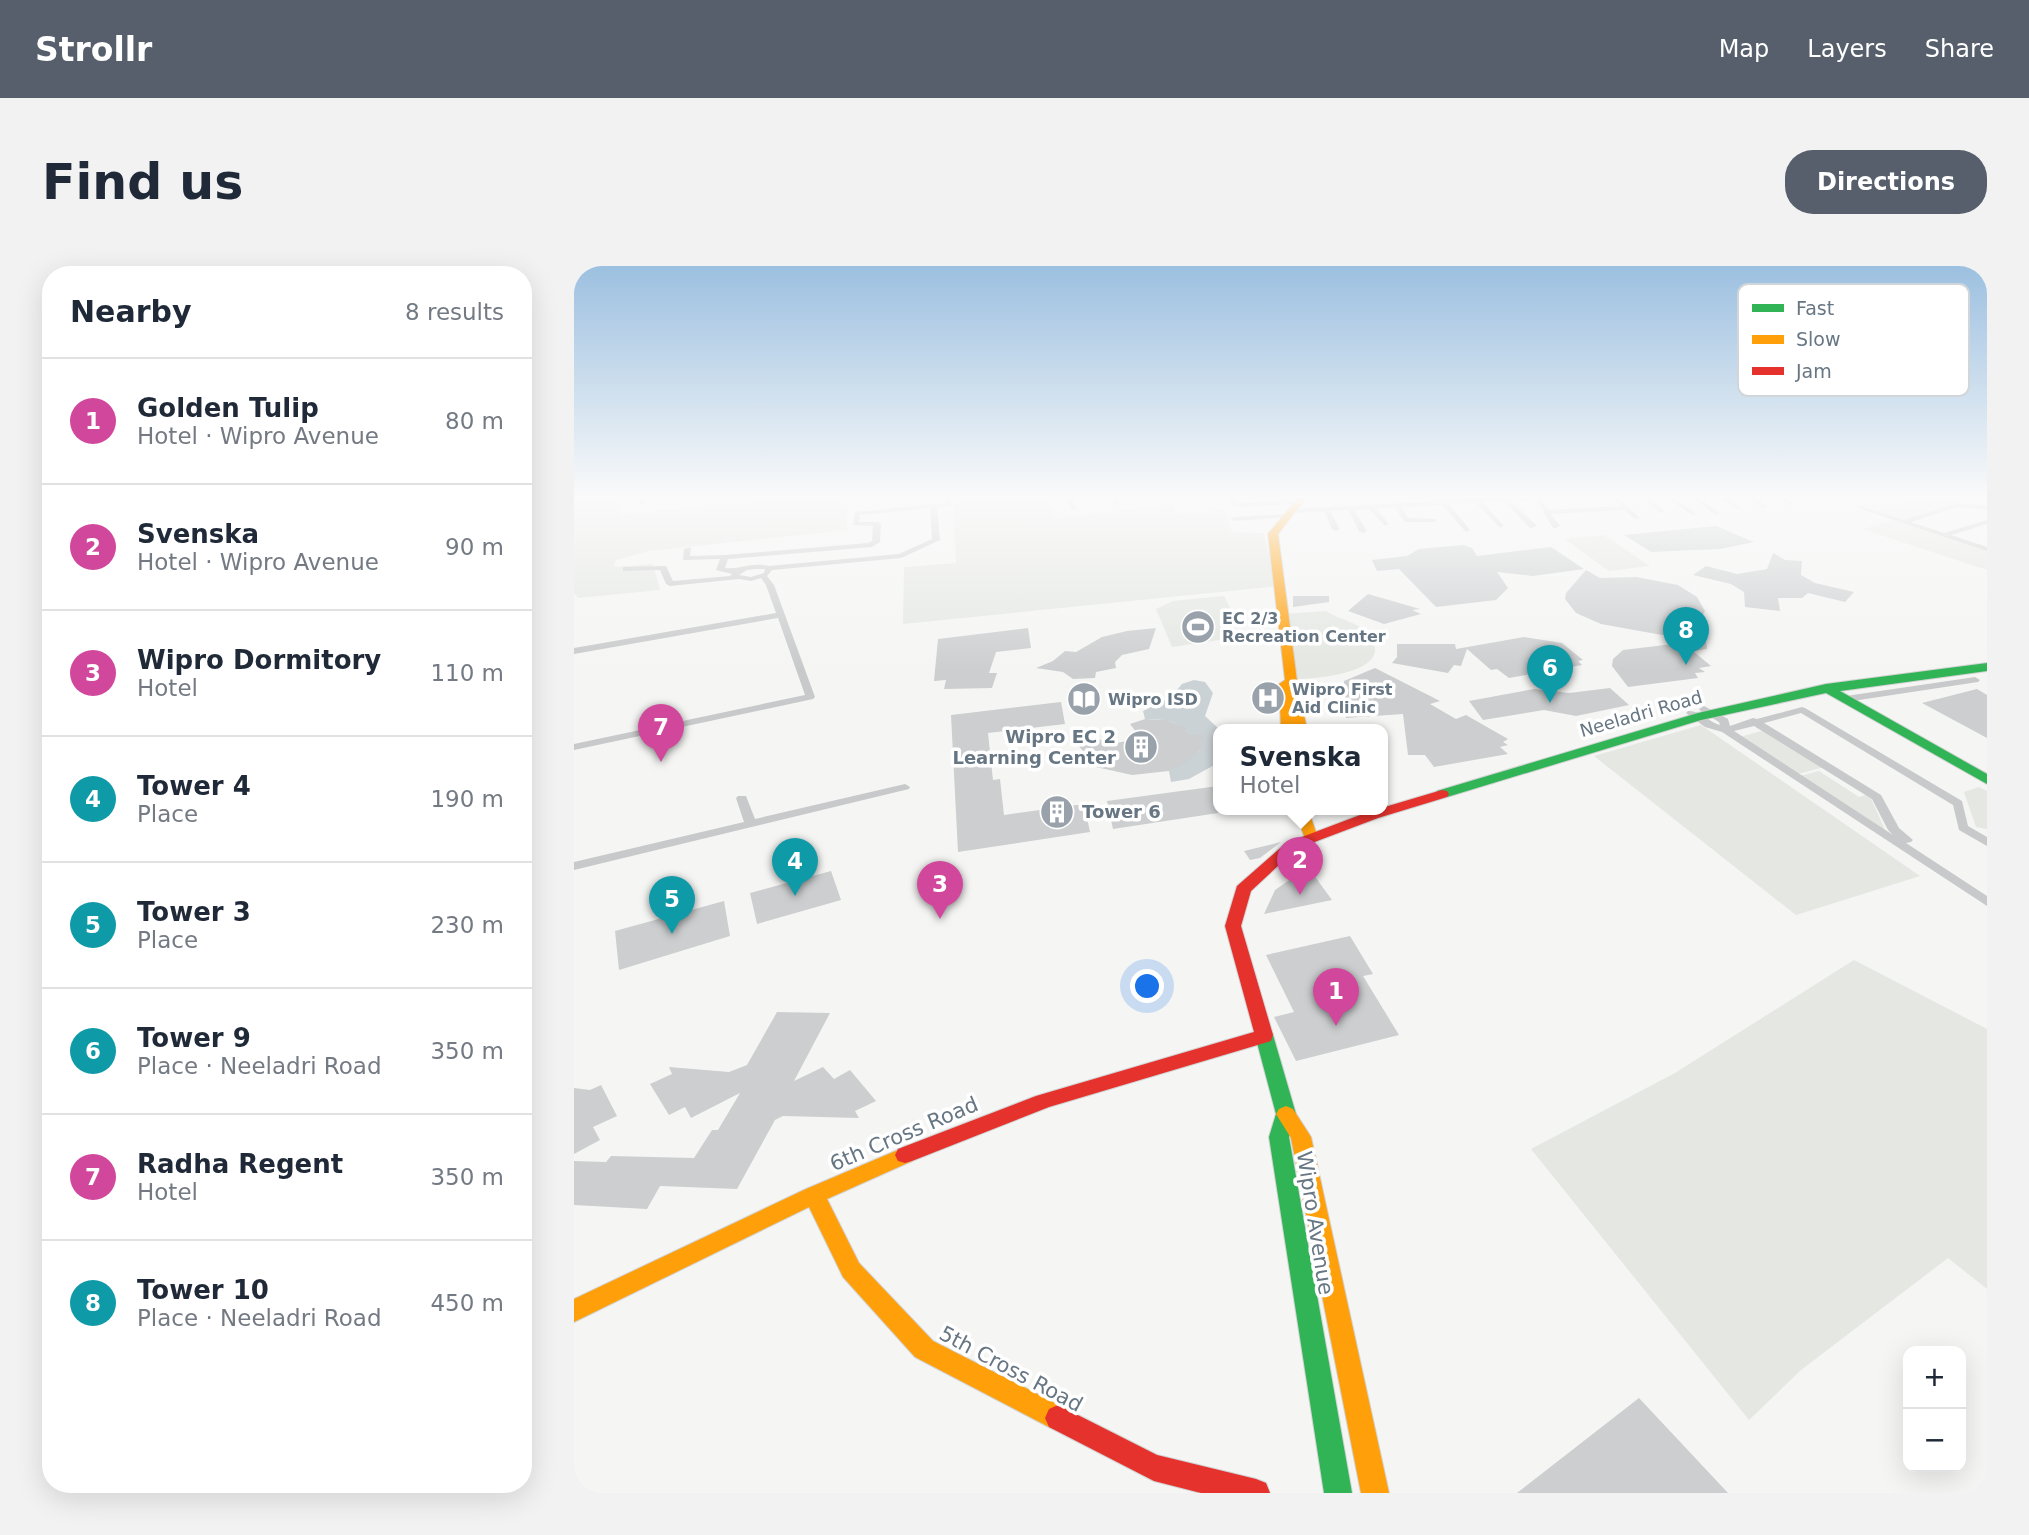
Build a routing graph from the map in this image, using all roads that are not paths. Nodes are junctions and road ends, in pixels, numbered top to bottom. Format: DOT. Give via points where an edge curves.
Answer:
graph roads {
  1 [pos="687,555"];
  2 [pos="734,555"];
  3 [pos="903,555"];
  4 [pos="1276,555"];
  5 [pos="724,556"];
  6 [pos="626,569"];
  7 [pos="766,572"];
  8 [pos="736,575"];
  9 [pos="780,615"];
  10 [pos="574,651"];
  11 [pos="1987,660"];
  12 [pos="1987,667"];
  13 [pos="1957,671"];
  14 [pos="1975,680"];
  15 [pos="1291,681"];
  16 [pos="1987,686"];
  17 [pos="1837,689"];
  18 [pos="1864,697"];
  19 [pos="1701,713"];
  20 [pos="1754,721"];
  21 [pos="1287,724"];
  22 [pos="1300,724"];
  23 [pos="1726,730"];
  24 [pos="574,747"];
  25 [pos="1987,766"];
  26 [pos="1987,780"];
  27 [pos="905,787"];
  28 [pos="743,798"];
  29 [pos="1388,805"];
  30 [pos="1388,810"];
  31 [pos="1304,815"];
  32 [pos="1312,815"];
  33 [pos="1358,815"];
  34 [pos="1371,815"];
  35 [pos="750,822"];
  36 [pos="1313,833"];
  37 [pos="1987,842"];
  38 [pos="574,866"];
  39 [pos="1987,892"];
  40 [pos="1987,902"];
  41 [pos="1265,1036"];
  42 [pos="1286,1114"];
  43 [pos="814,1195"];
  44 [pos="574,1311"];
  45 [pos="1256,1493"];
  46 [pos="1338,1493"];
  47 [pos="1375,1493"];
  1 -- 5 [label="street"];
  2 -- 5 [label="street"];
  3 -- 7 [label="street"];
  4 -- 15 [label="main road"];
  5 -- 8 [label="street" via="720,570"];
  6 -- 8 [label="street" via="663,568 670,584"];
  7 -- 8 [label="street" via="749,567"];
  7 -- 9 [label="street"];
  9 -- 10 [label="street"];
  9 -- 24 [label="street" via="810,697"];
  11 -- 17 [label="main road, Neeladri Road"];
  12 -- 13 [label="main road, Neeladri Road"];
  13 -- 14 [label="street"];
  13 -- 17 [label="main road, Neeladri Road"];
  14 -- 16 [label="street"];
  14 -- 18 [label="street"];
  15 -- 21 [label="main road" via="1284,684"];
  15 -- 22 [label="main road"];
  17 -- 18 [label="main road"];
  17 -- 19 [label="main road, Neeladri Road"];
  17 -- 26 [label="main road"];
  18 -- 25 [label="main road"];
  19 -- 23 [label="street"];
  19 -- 29 [label="main road, Neeladri Road"];
  19 -- 30 [label="main road, Neeladri Road"];
  20 -- 23 [label="street"];
  20 -- 37 [label="street" via="1802,710 1958,803 1963,828"];
  20 -- 39 [label="street" via="1877,797 1894,830"];
  23 -- 40 [label="street"];
  27 -- 35 [label="street"];
  28 -- 35 [label="street"];
  31 -- 36 [label="main road"];
  32 -- 36 [label="main road"];
  33 -- 36 [label="main road"];
  34 -- 36 [label="main road, Neeladri Road"];
  35 -- 38 [label="street"];
  36 -- 41 [label="main road, Wipro Avenue" via="1255,875 1243,889 1233,926"];
  41 -- 42 [label="main road, Wipro Avenue"];
  41 -- 43 [label="main road, 6th Cross Road" via="1043,1101"];
  42 -- 46 [label="main road, Wipro Avenue" via="1279,1137"];
  42 -- 47 [label="main road, Wipro Avenue" via="1301,1137"];
  43 -- 44 [label="main road, 6th Cross Road"];
  43 -- 45 [label="main road, 5th Cross Road" via="851,1270 924,1349 1154,1468"];
}
